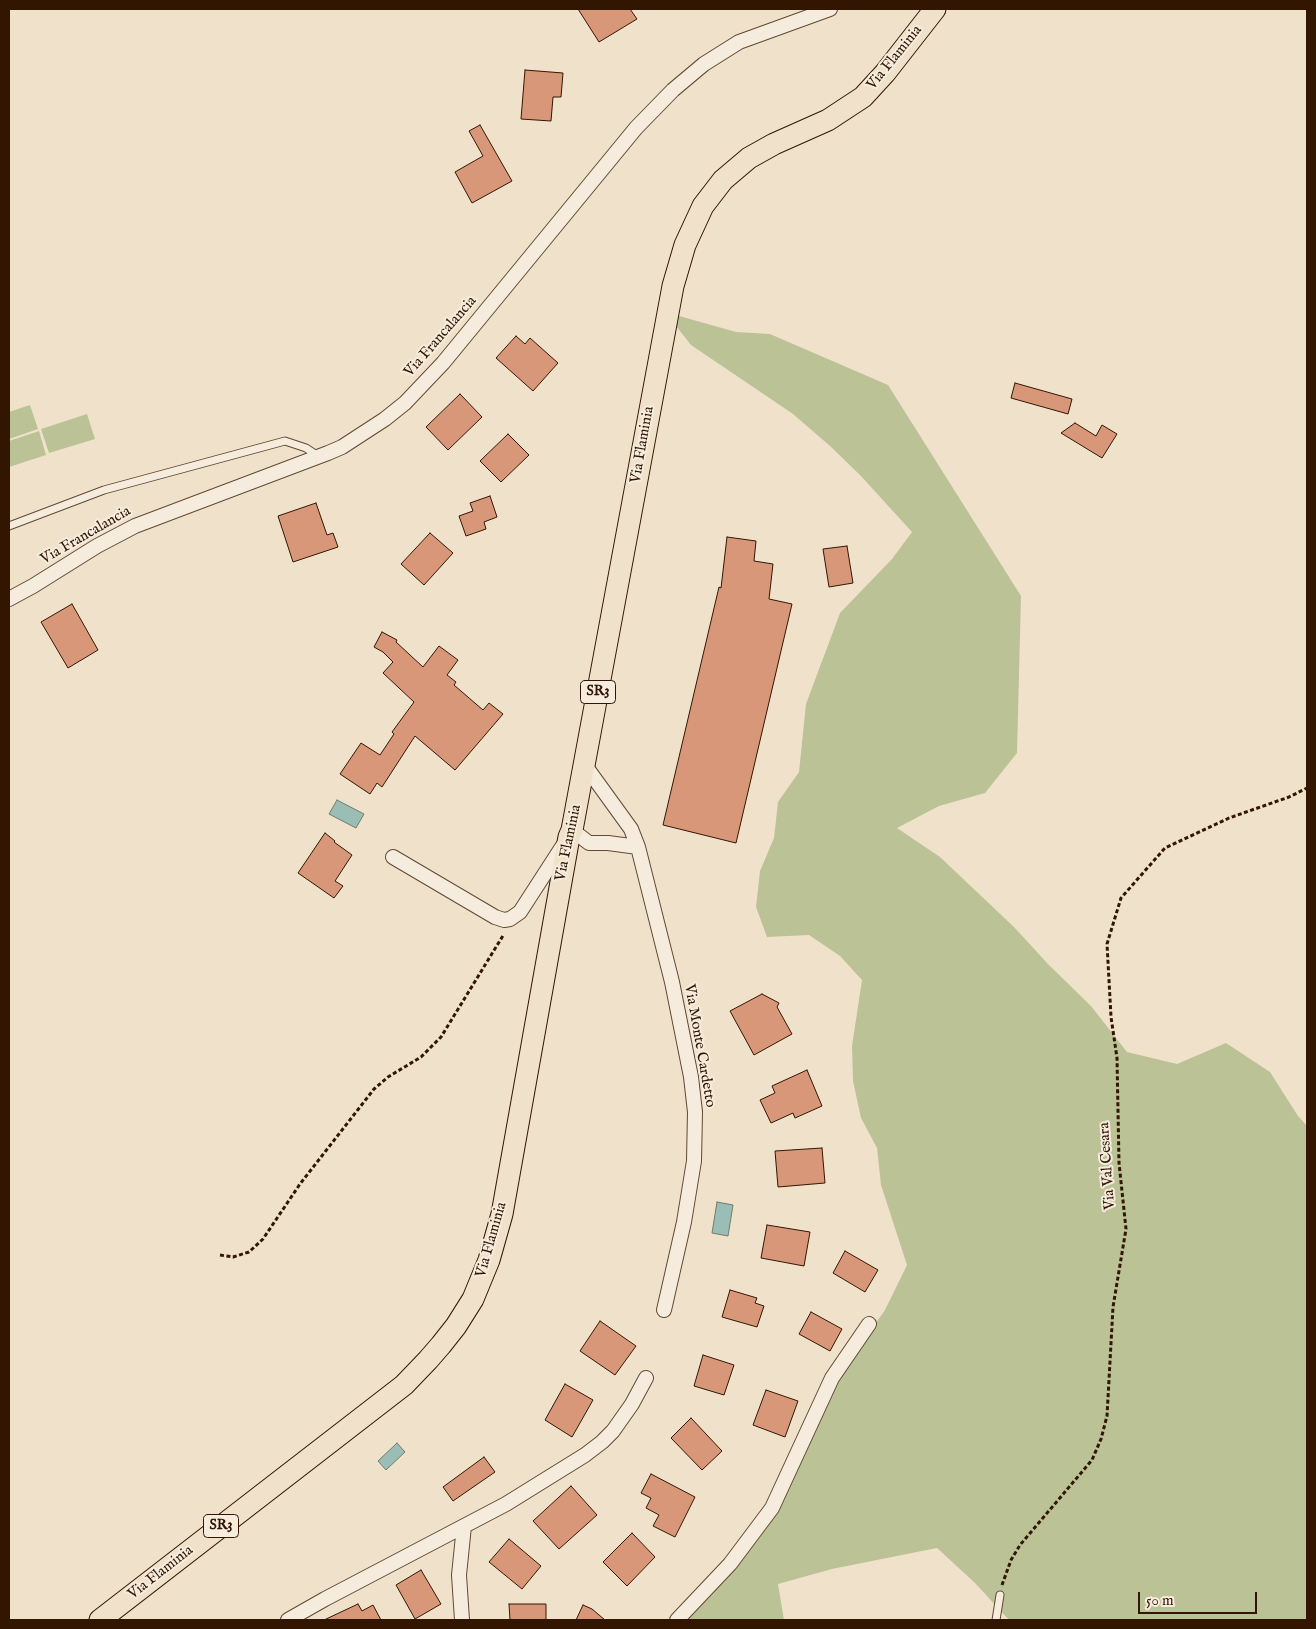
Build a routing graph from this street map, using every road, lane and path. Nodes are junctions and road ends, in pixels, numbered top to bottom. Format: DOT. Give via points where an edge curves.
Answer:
graph roads {
  1 [pos="830,9"];
  2 [pos="935,9"];
  3 [pos="318,457"];
  4 [pos="9,526"];
  5 [pos="9,599"];
  6 [pos="584,764"];
  7 [pos="1307,788"];
  8 [pos="606,794"];
  9 [pos="579,795"];
  10 [pos="571,834"];
  11 [pos="638,847"];
  12 [pos="393,857"];
  13 [pos="515,916"];
  14 [pos="220,1255"];
  15 [pos="664,1310"];
  16 [pos="869,1324"];
  17 [pos="646,1378"];
  18 [pos="464,1526"];
  19 [pos="1000,1595"];
  20 [pos="100,1620"];
  21 [pos="288,1620"];
  22 [pos="462,1620"];
  23 [pos="677,1620"];
  24 [pos="996,1620"];
  1 -- 3 [label="street, Via Francalancia" via="739,42 685,79 636,128 443,363 405,403 354,440"];
  2 -- 6 [label="main road, Via Flaminia / SR3" via="862,97 828,120 774,144 735,168 717,186 696,217 673,286"];
  3 -- 4 [label="lane" via="306,448 286,441 104,490"];
  3 -- 5 [label="street, Via Francalancia" via="135,526"];
  6 -- 8 [label="street, Via Monte Cardetto"];
  6 -- 9 [label="main road, Via Flaminia / SR3"];
  7 -- 19 [label="path, Via Val Cesara" via="1229,818 1166,848 1121,898 1107,944 1117,1058 1119,1163 1126,1229 1113,1307 1107,1416 1092,1460 1020,1545 1007,1568"];
  8 -- 9 [label="street" via="594,790"];
  8 -- 11 [label="street, Via Monte Cardetto"];
  9 -- 10 [label="main road, Via Flaminia / SR3"];
  10 -- 11 [label="street" via="589,843"];
  10 -- 13 [label="street"];
  10 -- 20 [label="main road, Via Flaminia / SR3" via="502,1214 484,1274 469,1306 456,1326 404,1385"];
  11 -- 15 [label="street, Via Monte Cardetto" via="680,1015 695,1112 694,1161"];
  12 -- 13 [label="street" via="495,918 504,920"];
  13 -- 14 [label="path" via="441,1037 422,1057 374,1089 300,1184 263,1240 249,1252"];
  16 -- 23 [label="street" via="832,1378 772,1508 730,1564"];
  17 -- 18 [label="street" via="624,1416 602,1442 538,1484"];
  18 -- 21 [label="street"];
  18 -- 22 [label="street" via="459,1575"];
  19 -- 24 [label="lane"];
}
